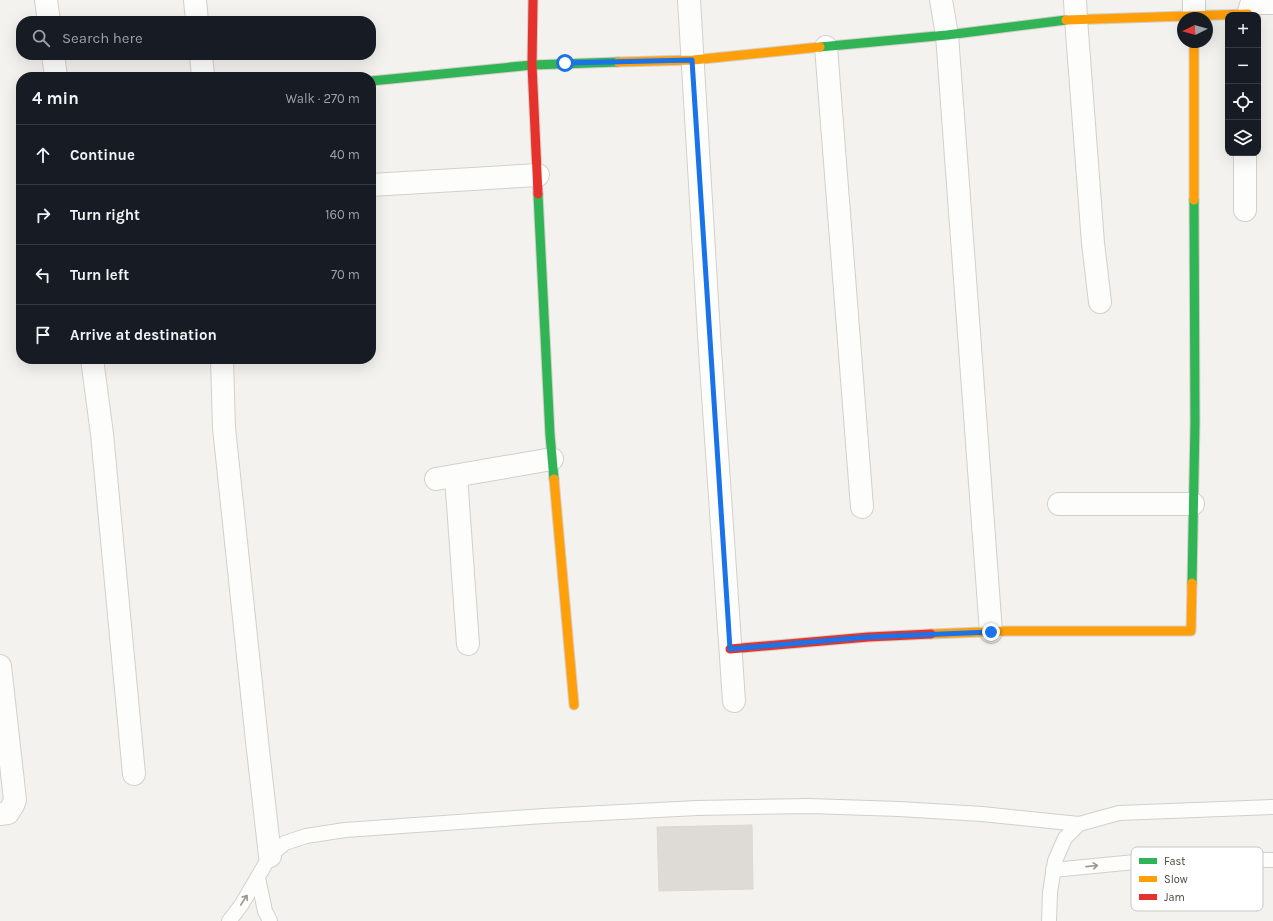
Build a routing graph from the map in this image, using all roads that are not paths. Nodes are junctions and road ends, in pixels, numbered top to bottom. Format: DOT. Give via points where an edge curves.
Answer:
graph roads {
  1 [pos="46,0"];
  2 [pos="195,0"];
  3 [pos="533,0"];
  4 [pos="689,0"];
  5 [pos="941,0"];
  6 [pos="1273,3"];
  7 [pos="1076,9"];
  8 [pos="1194,11"];
  9 [pos="1249,12"];
  10 [pos="1225,13"];
  11 [pos="48,16"];
  12 [pos="197,16"];
  13 [pos="947,35"];
  14 [pos="826,47"];
  15 [pos="1194,48"];
  16 [pos="54,60"];
  17 [pos="201,60"];
  18 [pos="692,60"];
  19 [pos="532,65"];
  20 [pos="55,72"];
  21 [pos="203,72"];
  22 [pos="376,81"];
  23 [pos="1246,156"];
  24 [pos="538,175"];
  25 [pos="376,185"];
  26 [pos="1245,210"];
  27 [pos="1100,302"];
  28 [pos="93,364"];
  29 [pos="222,364"];
  30 [pos="552,459"];
  31 [pos="1058,504"];
  32 [pos="1193,504"];
  33 [pos="862,506"];
  34 [pos="991,632"];
  35 [pos="468,644"];
  36 [pos="730,649"];
  37 [pos="0,666"];
  38 [pos="734,701"];
  39 [pos="574,706"];
  40 [pos="134,774"];
  41 [pos="1273,807"];
  42 [pos="0,814"];
  43 [pos="1079,824"];
  44 [pos="270,856"];
  45 [pos="1263,860"];
  46 [pos="1273,860"];
  47 [pos="1131,862"];
  48 [pos="1054,870"];
  49 [pos="258,878"];
  50 [pos="229,921"];
  51 [pos="270,921"];
  52 [pos="1050,921"];
  1 -- 11 [label="street"];
  2 -- 12 [label="street"];
  3 -- 19 [label="street"];
  4 -- 18 [label="street"];
  5 -- 13 [label="street"];
  6 -- 9 [label="street" via="1251,5"];
  7 -- 8 [label="street"];
  7 -- 13 [label="street"];
  7 -- 27 [label="street" via="1093,243"];
  8 -- 10 [label="street"];
  13 -- 14 [label="street"];
  13 -- 34 [label="street"];
  14 -- 18 [label="street"];
  14 -- 33 [label="street"];
  15 -- 32 [label="street"];
  16 -- 20 [label="street"];
  17 -- 21 [label="street"];
  18 -- 19 [label="street"];
  18 -- 36 [label="street"];
  19 -- 22 [label="street"];
  19 -- 24 [label="street"];
  23 -- 26 [label="street"];
  24 -- 25 [label="street"];
  24 -- 30 [label="street"];
  28 -- 40 [label="street" via="102,434"];
  29 -- 44 [label="street" via="224,428"];
  30 -- 35 [label="street" via="446,478"];
  30 -- 39 [label="street"];
  31 -- 32 [label="street"];
  32 -- 34 [label="street" via="1191,631"];
  34 -- 36 [label="street" via="868,637"];
  36 -- 38 [label="street"];
  37 -- 42 [label="street" via="15,800 8,813"];
  41 -- 43 [label="lane" via="1120,813"];
  43 -- 44 [label="lane" via="899,809 809,806 697,808 345,830 306,836 285,843"];
  43 -- 48 [label="lane" via="1065,838"];
  44 -- 49 [label="lane"];
  45 -- 46 [label="lane, one-way"];
  48 -- 47 [label="lane, one-way"];
  48 -- 52 [label="lane" via="1050,892"];
  50 -- 49 [label="lane, one-way"];
  49 -- 51 [label="lane" via="265,911"];
}
